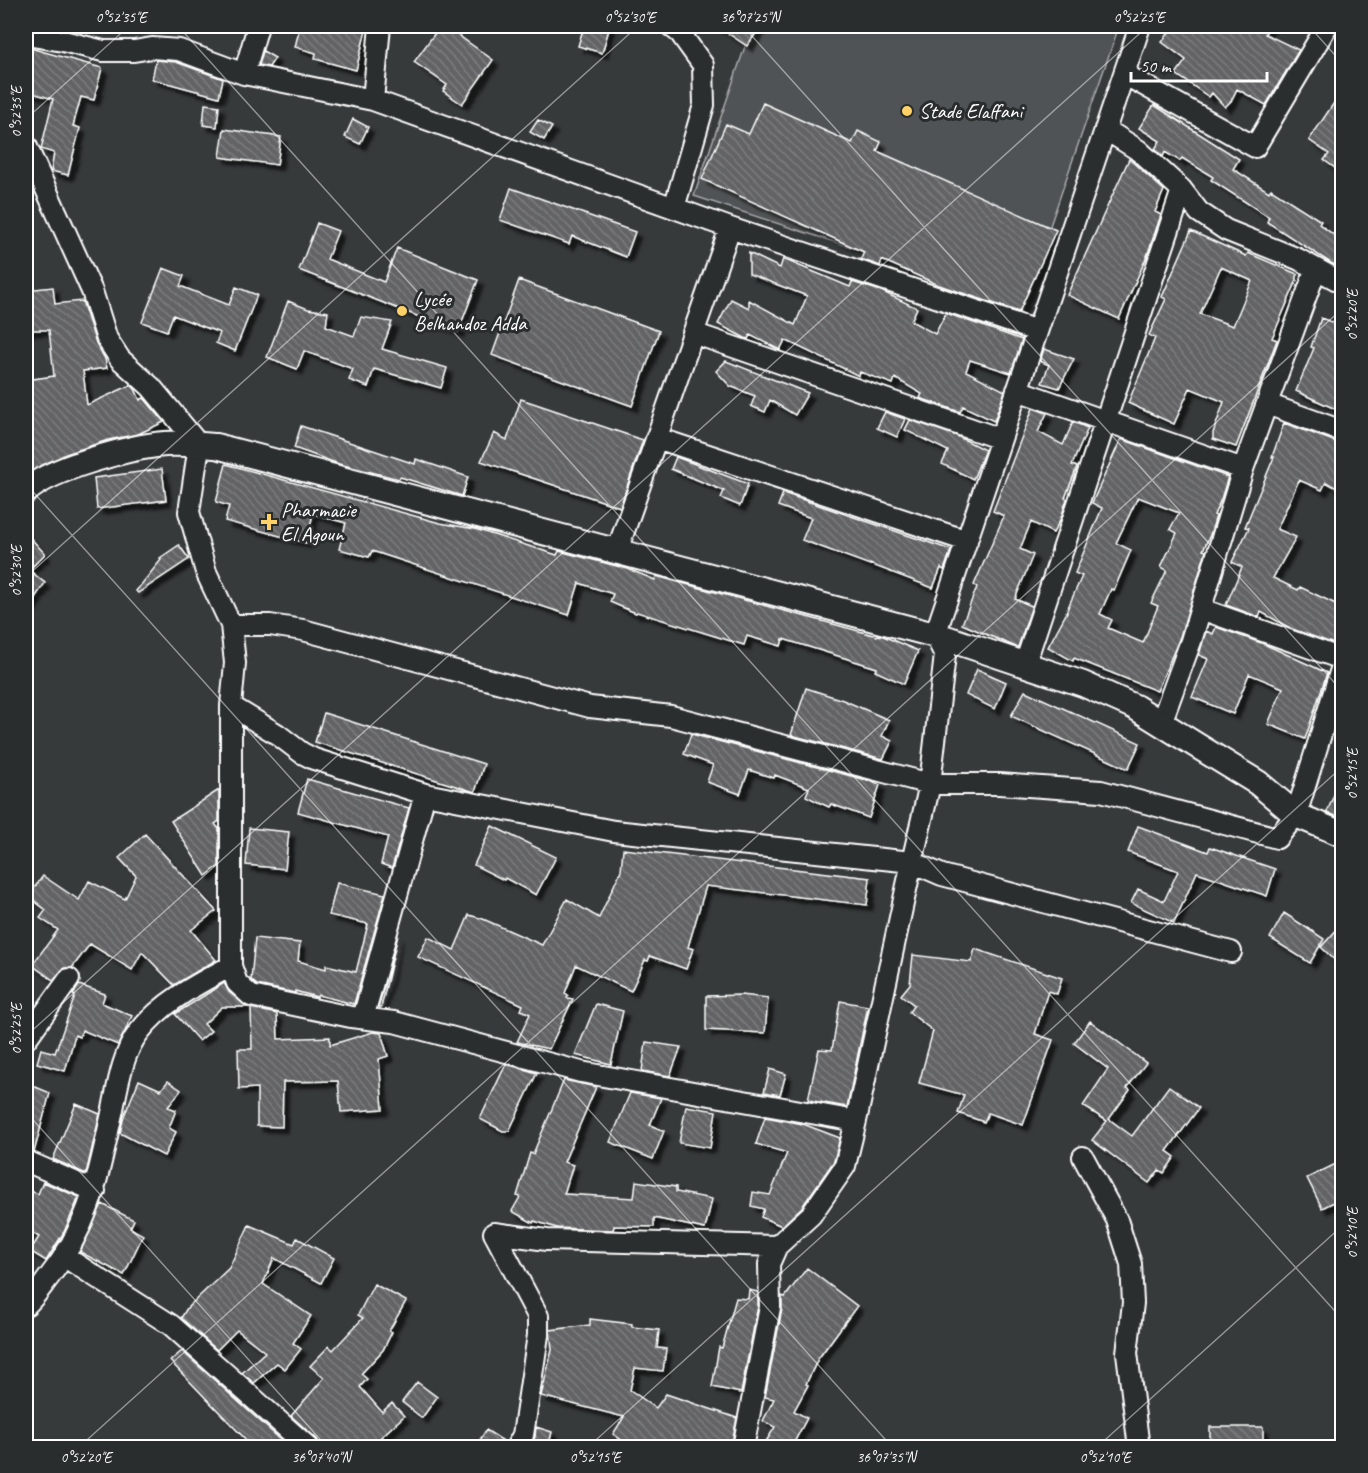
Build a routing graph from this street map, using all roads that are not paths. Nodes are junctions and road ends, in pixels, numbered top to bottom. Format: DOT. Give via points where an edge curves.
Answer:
graph roads {
  1 [pos="258,26"];
  2 [pos="380,26"];
  3 [pos="671,26"];
  4 [pos="1140,26"];
  5 [pos="1327,26"];
  6 [pos="26,35"];
  7 [pos="244,74"];
  8 [pos="1124,74"];
  9 [pos="373,100"];
  10 [pos="1105,129"];
  11 [pos="26,145"];
  12 [pos="1182,190"];
  13 [pos="674,208"];
  14 [pos="730,228"];
  15 [pos="1316,269"];
  16 [pos="1341,278"];
  17 [pos="1037,331"];
  18 [pos="693,333"];
  19 [pos="1017,390"];
  20 [pos="1267,404"];
  21 [pos="1106,421"];
  22 [pos="1342,431"];
  23 [pos="657,438"];
  24 [pos="1001,439"];
  25 [pos="199,445"];
  26 [pos="1243,469"];
  27 [pos="26,491"];
  28 [pos="967,541"];
  29 [pos="617,551"];
  30 [pos="1201,609"];
  31 [pos="231,625"];
  32 [pos="935,635"];
  33 [pos="1342,658"];
  34 [pos="1024,664"];
  35 [pos="1342,666"];
  36 [pos="231,706"];
  37 [pos="1161,723"];
  38 [pos="930,784"];
  39 [pos="425,794"];
  40 [pos="1296,815"];
  41 [pos="1342,834"];
  42 [pos="912,862"];
  43 [pos="1231,952"];
  44 [pos="231,966"];
  45 [pos="69,979"];
  46 [pos="363,1018"];
  47 [pos="26,1039"];
  48 [pos="856,1121"];
  49 [pos="1083,1157"];
  50 [pos="26,1161"];
  51 [pos="95,1191"];
  52 [pos="777,1246"];
  53 [pos="65,1257"];
  54 [pos="26,1305"];
  55 [pos="309,1448"];
  56 [pos="516,1448"];
  57 [pos="742,1448"];
  58 [pos="1139,1448"];
  1 -- 7 [label="street"];
  2 -- 9 [label="street"];
  3 -- 13 [label="street" via="703,65 704,75 704,105"];
  4 -- 8 [label="street"];
  5 -- 8 [label="street" via="1255,147"];
  6 -- 7 [label="street" via="103,51 179,50"];
  7 -- 9 [label="street"];
  8 -- 10 [label="street"];
  9 -- 13 [label="street"];
  10 -- 12 [label="street" via="1138,150"];
  10 -- 17 [label="street"];
  11 -- 25 [label="street" via="93,291 107,339 120,359 151,387"];
  12 -- 15 [label="street" via="1199,212 1226,230"];
  12 -- 21 [label="street"];
  13 -- 14 [label="street"];
  14 -- 17 [label="street"];
  14 -- 18 [label="street"];
  15 -- 16 [label="street"];
  15 -- 20 [label="street"];
  17 -- 19 [label="street"];
  18 -- 23 [label="street"];
  18 -- 24 [label="street"];
  19 -- 21 [label="street"];
  19 -- 24 [label="street"];
  20 -- 22 [label="street"];
  20 -- 26 [label="street"];
  21 -- 26 [label="street"];
  21 -- 34 [label="street"];
  23 -- 28 [label="street"];
  23 -- 29 [label="street"];
  24 -- 28 [label="street"];
  25 -- 27 [label="street" via="165,444 96,458 34,483"];
  25 -- 29 [label="street" via="216,446"];
  25 -- 31 [label="street" via="189,512 206,572"];
  26 -- 30 [label="street"];
  28 -- 32 [label="street"];
  29 -- 32 [label="street"];
  30 -- 33 [label="street"];
  30 -- 37 [label="street"];
  31 -- 36 [label="street" via="236,663"];
  31 -- 38 [label="street" via="303,630 590,707 671,716"];
  32 -- 34 [label="street"];
  32 -- 38 [label="street" via="945,655"];
  34 -- 37 [label="street" via="1083,684"];
  35 -- 40 [label="street"];
  36 -- 39 [label="street" via="314,759"];
  36 -- 44 [label="street"];
  37 -- 40 [label="street" via="1258,783"];
  38 -- 40 [label="street" via="1101,791 1277,838"];
  38 -- 42 [label="street"];
  39 -- 42 [label="street" via="614,831"];
  39 -- 46 [label="street"];
  40 -- 41 [label="street"];
  42 -- 43 [label="street" via="942,875"];
  42 -- 48 [label="street"];
  44 -- 46 [label="street" via="237,983 250,996"];
  44 -- 51 [label="street" via="172,1002 138,1032 121,1068"];
  45 -- 47 [label="street"];
  46 -- 48 [label="street" via="394,1022 581,1072"];
  48 -- 52 [label="street" via="845,1166 812,1215"];
  49 -- 58 [label="street" via="1117,1220 1131,1264 1133,1302 1127,1353"];
  50 -- 51 [label="street"];
  51 -- 53 [label="street" via="80,1232"];
  52 -- 56 [label="street" via="547,1240 494,1233 538,1316 523,1436"];
  52 -- 57 [label="street" via="769,1264 770,1308"];
  53 -- 54 [label="street"];
  53 -- 55 [label="street" via="171,1325"];
}
